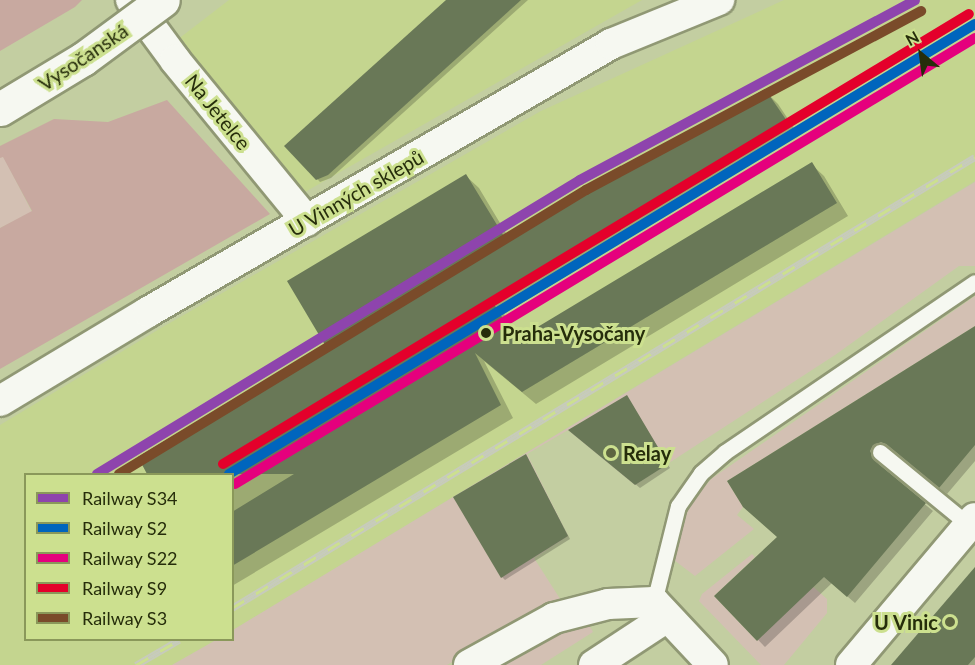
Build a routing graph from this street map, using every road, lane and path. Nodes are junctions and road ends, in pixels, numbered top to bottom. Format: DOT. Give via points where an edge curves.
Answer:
graph roads {
  1 [pos="131,0"];
  2 [pos="163,0"];
  3 [pos="719,0"];
  4 [pos="0,109"];
  5 [pos="307,221"];
  6 [pos="975,282"];
  7 [pos="0,401"];
  8 [pos="880,452"];
  9 [pos="972,522"];
  10 [pos="660,610"];
  11 [pos="470,665"];
  12 [pos="594,665"];
  13 [pos="713,665"];
  14 [pos="851,665"];
  1 -- 5 [label="street, Na Jetelce"];
  2 -- 4 [label="main road, Vysočanská, bridge" via="83,59"];
  3 -- 5 [label="street, U Vinných sklepů" via="610,44"];
  5 -- 7 [label="street, U Vinných sklepů"];
  6 -- 10 [label="lane" via="700,473 678,506"];
  8 -- 9 [label="lane"];
  9 -- 14 [label="street"];
  10 -- 11 [label="street" via="608,604 554,618"];
  10 -- 12 [label="street"];
  10 -- 13 [label="street"];
}
